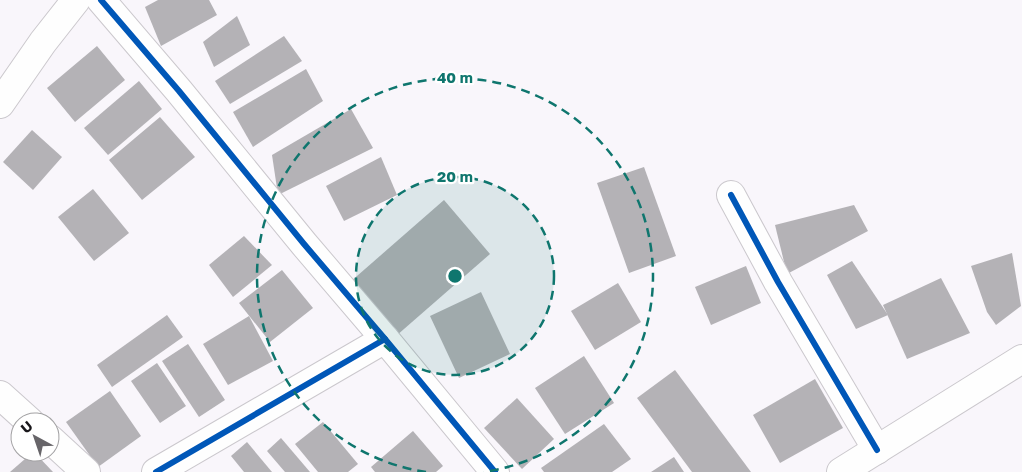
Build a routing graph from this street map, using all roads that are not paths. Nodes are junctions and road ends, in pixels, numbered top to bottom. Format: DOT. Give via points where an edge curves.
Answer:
graph roads {
  1 [pos="76,0"];
  2 [pos="101,0"];
  3 [pos="0,104"];
  4 [pos="732,195"];
  5 [pos="386,339"];
  6 [pos="1022,359"];
  7 [pos="0,395"];
  8 [pos="19,412"];
  9 [pos="60,448"];
  10 [pos="877,450"];
  11 [pos="86,472"];
  12 [pos="156,472"];
  13 [pos="495,472"];
  14 [pos="841,472"];
  1 -- 3 [label="street"];
  2 -- 5 [label="street"];
  4 -- 10 [label="street" via="778,282"];
  5 -- 12 [label="street"];
  5 -- 13 [label="street"];
  6 -- 10 [label="street"];
  7 -- 8 [label="street"];
  9 -- 11 [label="street"];
  10 -- 14 [label="street"];
}
